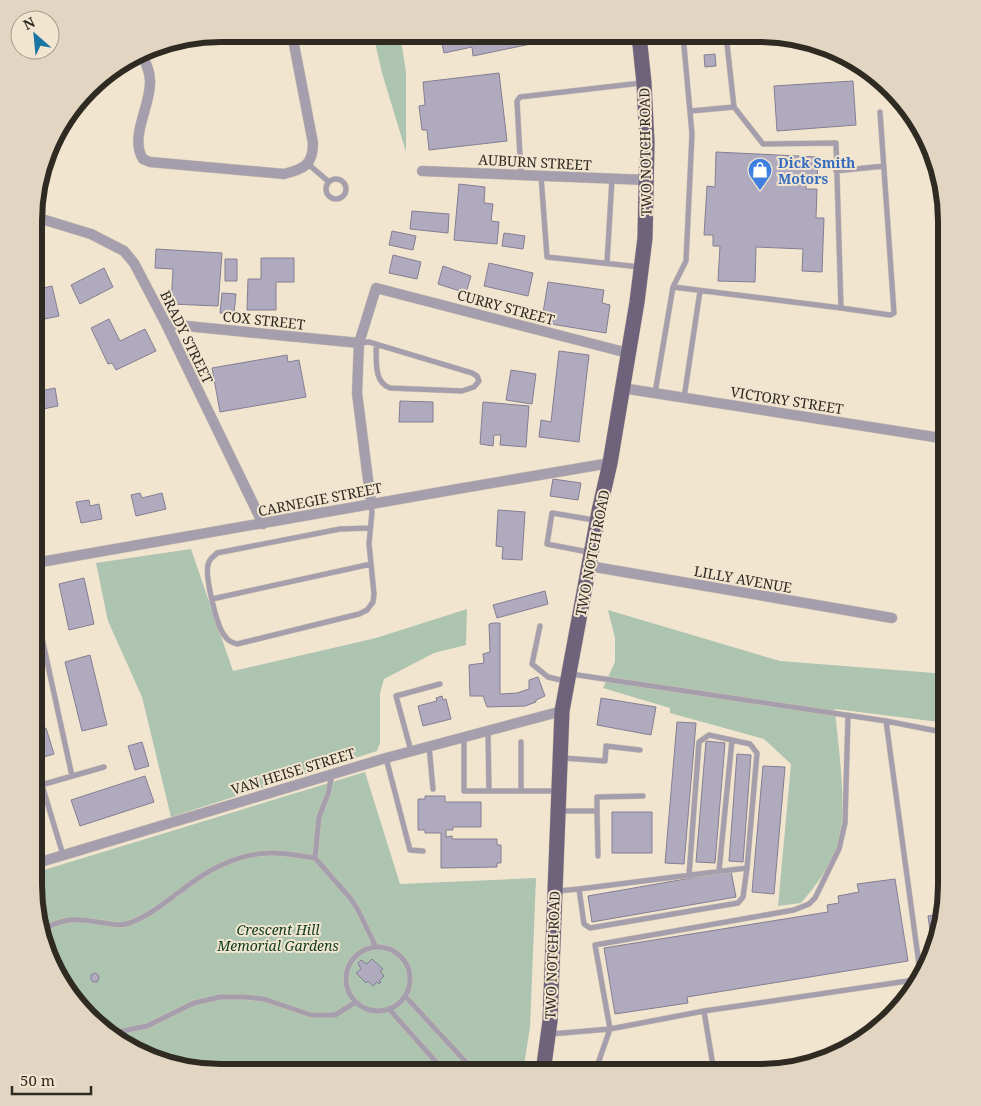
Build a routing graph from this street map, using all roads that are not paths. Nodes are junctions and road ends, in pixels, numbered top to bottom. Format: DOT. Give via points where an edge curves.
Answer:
graph roads {
  1 [pos="294,42"];
  2 [pos="640,42"];
  3 [pos="684,42"];
  4 [pos="727,42"];
  5 [pos="144,60"];
  6 [pos="644,83"];
  7 [pos="734,107"];
  8 [pos="690,110"];
  9 [pos="880,112"];
  10 [pos="308,164"];
  11 [pos="884,166"];
  12 [pos="422,171"];
  13 [pos="836,171"];
  14 [pos="521,175"];
  15 [pos="541,176"];
  16 [pos="612,180"];
  17 [pos="647,180"];
  18 [pos="329,182"];
  19 [pos="42,219"];
  20 [pos="607,263"];
  21 [pos="642,267"];
  22 [pos="673,286"];
  23 [pos="700,291"];
  24 [pos="841,308"];
  25 [pos="166,324"];
  26 [pos="359,343"];
  27 [pos="376,345"];
  28 [pos="628,353"];
  29 [pos="622,388"];
  30 [pos="654,393"];
  31 [pos="684,398"];
  32 [pos="938,438"];
  33 [pos="610,463"];
  34 [pos="371,503"];
  35 [pos="597,520"];
  36 [pos="263,524"];
  37 [pos="370,528"];
  38 [pos="590,559"];
  39 [pos="42,562"];
  40 [pos="371,564"];
  41 [pos="212,599"];
  42 [pos="892,618"];
  43 [pos="540,626"];
  44 [pos="42,638"];
  45 [pos="568,678"];
  46 [pos="440,684"];
  47 [pos="562,711"];
  48 [pos="848,715"];
  49 [pos="886,721"];
  50 [pos="488,730"];
  51 [pos="938,732"];
  52 [pos="464,736"];
  53 [pos="732,740"];
  54 [pos="521,742"];
  55 [pos="429,746"];
  56 [pos="640,750"];
  57 [pos="411,751"];
  58 [pos="386,758"];
  59 [pos="560,758"];
  60 [pos="104,767"];
  61 [pos="332,774"];
  62 [pos="72,776"];
  63 [pos="42,785"];
  64 [pos="433,789"];
  65 [pos="490,791"];
  66 [pos="520,791"];
  67 [pos="559,791"];
  68 [pos="643,796"];
  69 [pos="558,811"];
  70 [pos="597,811"];
  71 [pos="423,851"];
  72 [pos="63,856"];
  73 [pos="598,856"];
  74 [pos="315,858"];
  75 [pos="42,862"];
  76 [pos="747,868"];
  77 [pos="719,871"];
  78 [pos="689,875"];
  79 [pos="579,888"];
  80 [pos="555,892"];
  81 [pos="48,927"];
  82 [pos="376,947"];
  83 [pos="919,965"];
  84 [pos="910,981"];
  85 [pos="405,996"];
  86 [pos="356,1002"];
  87 [pos="389,1009"];
  88 [pos="704,1011"];
  89 [pos="610,1029"];
  90 [pos="121,1032"];
  91 [pos="548,1035"];
  92 [pos="439,1064"];
  93 [pos="468,1064"];
  94 [pos="544,1064"];
  95 [pos="598,1064"];
  96 [pos="713,1064"];
  1 -- 10 [label="street" via="313,143"];
  2 -- 6 [label="main road, TWO NOTCH ROAD"];
  3 -- 8 [label="lane"];
  4 -- 7 [label="lane"];
  5 -- 10 [label="street" via="150,83 138,146 143,159 284,174"];
  6 -- 14 [label="lane" via="520,97 517,101"];
  6 -- 17 [label="main road, TWO NOTCH ROAD"];
  7 -- 8 [label="lane"];
  7 -- 13 [label="lane" via="763,144 836,143"];
  8 -- 22 [label="lane" via="692,134 686,261"];
  9 -- 11 [label="lane"];
  10 -- 18 [label="lane"];
  11 -- 13 [label="lane"];
  11 -- 24 [label="lane" via="894,313"];
  12 -- 14 [label="street, AUBURN STREET"];
  13 -- 24 [label="lane"];
  14 -- 15 [label="street, AUBURN STREET"];
  15 -- 16 [label="street, AUBURN STREET"];
  15 -- 20 [label="lane" via="547,257"];
  16 -- 17 [label="street, AUBURN STREET"];
  16 -- 20 [label="lane"];
  17 -- 21 [label="main road, TWO NOTCH ROAD"];
  19 -- 25 [label="street, BRADY STREET" via="91,234 124,251 134,262"];
  20 -- 21 [label="lane"];
  21 -- 28 [label="main road, TWO NOTCH ROAD"];
  22 -- 23 [label="lane"];
  22 -- 30 [label="lane"];
  23 -- 24 [label="lane"];
  23 -- 31 [label="lane"];
  25 -- 26 [label="street, COX STREET"];
  25 -- 36 [label="street, BRADY STREET"];
  26 -- 27 [label="lane"];
  26 -- 28 [label="street, CURRY STREET" via="376,288"];
  26 -- 34 [label="street" via="357,393"];
  27 -- 27 [label="lane" via="472,373 479,381 474,387 462,391 385,387 378,375"];
  28 -- 29 [label="main road, TWO NOTCH ROAD"];
  29 -- 30 [label="street, VICTORY STREET"];
  29 -- 33 [label="main road, TWO NOTCH ROAD"];
  30 -- 31 [label="street, VICTORY STREET"];
  31 -- 32 [label="street, VICTORY STREET"];
  33 -- 34 [label="street, CARNEGIE STREET"];
  33 -- 35 [label="main road, TWO NOTCH ROAD"];
  34 -- 36 [label="street, CARNEGIE STREET"];
  34 -- 37 [label="lane"];
  35 -- 38 [label="main road, TWO NOTCH ROAD"];
  35 -- 38 [label="lane" via="552,513 547,544"];
  36 -- 39 [label="street, CARNEGIE STREET"];
  37 -- 40 [label="lane"];
  37 -- 41 [label="lane" via="340,529 217,554 209,560 207,568"];
  38 -- 42 [label="street, LILLY AVENUE"];
  38 -- 45 [label="main road, TWO NOTCH ROAD"];
  40 -- 41 [label="lane"];
  40 -- 41 [label="lane" via="374,594 367,610 237,644 223,634"];
  43 -- 45 [label="lane" via="532,664 548,677"];
  44 -- 62 [label="lane"];
  45 -- 47 [label="main road, TWO NOTCH ROAD"];
  45 -- 48 [label="lane"];
  46 -- 57 [label="lane" via="396,696"];
  47 -- 50 [label="street, VAN HEISE STREET"];
  47 -- 59 [label="main road, TWO NOTCH ROAD"];
  48 -- 49 [label="lane"];
  48 -- 89 [label="lane" via="845,823 839,849 815,898 794,910 596,945"];
  49 -- 51 [label="lane"];
  49 -- 83 [label="lane"];
  50 -- 52 [label="street, VAN HEISE STREET"];
  50 -- 65 [label="lane"];
  52 -- 55 [label="street, VAN HEISE STREET"];
  52 -- 65 [label="lane" via="464,791"];
  53 -- 76 [label="lane" via="750,744 757,753"];
  53 -- 77 [label="lane"];
  53 -- 78 [label="lane" via="710,735 699,742"];
  54 -- 66 [label="lane"];
  55 -- 57 [label="street, VAN HEISE STREET"];
  55 -- 64 [label="lane"];
  56 -- 59 [label="lane" via="606,746 605,761"];
  57 -- 58 [label="street, VAN HEISE STREET"];
  58 -- 61 [label="street, VAN HEISE STREET"];
  58 -- 71 [label="lane" via="410,850"];
  59 -- 67 [label="main road, TWO NOTCH ROAD"];
  60 -- 62 [label="lane"];
  61 -- 72 [label="street, VAN HEISE STREET"];
  61 -- 74 [label="lane" via="320,817"];
  62 -- 63 [label="lane"];
  63 -- 72 [label="lane"];
  65 -- 66 [label="lane"];
  66 -- 67 [label="lane"];
  67 -- 69 [label="main road, TWO NOTCH ROAD"];
  68 -- 70 [label="lane" via="597,797"];
  69 -- 70 [label="lane"];
  69 -- 80 [label="main road, TWO NOTCH ROAD"];
  70 -- 73 [label="lane"];
  72 -- 75 [label="street, VAN HEISE STREET"];
  74 -- 81 [label="lane" via="271,853 246,855 222,865 149,914 127,924 69,919"];
  74 -- 82 [label="lane" via="351,899"];
  76 -- 77 [label="lane"];
  76 -- 79 [label="lane" via="743,897 738,903 590,928 584,924"];
  77 -- 78 [label="lane"];
  78 -- 79 [label="lane"];
  79 -- 80 [label="lane"];
  80 -- 91 [label="main road, TWO NOTCH ROAD"];
  82 -- 85 [label="lane" via="398,954 406,964 410,978"];
  82 -- 86 [label="lane" via="360,952 348,969 348,990"];
  84 -- 88 [label="lane"];
  85 -- 87 [label="lane"];
  85 -- 93 [label="lane"];
  86 -- 87 [label="lane" via="372,1010"];
  86 -- 90 [label="lane" via="335,1015 311,1015 264,999 220,998 194,1003 147,1026"];
  87 -- 92 [label="lane"];
  88 -- 89 [label="lane"];
  88 -- 96 [label="lane"];
  89 -- 91 [label="lane"];
  89 -- 95 [label="lane"];
  91 -- 94 [label="main road, TWO NOTCH ROAD"];
}
